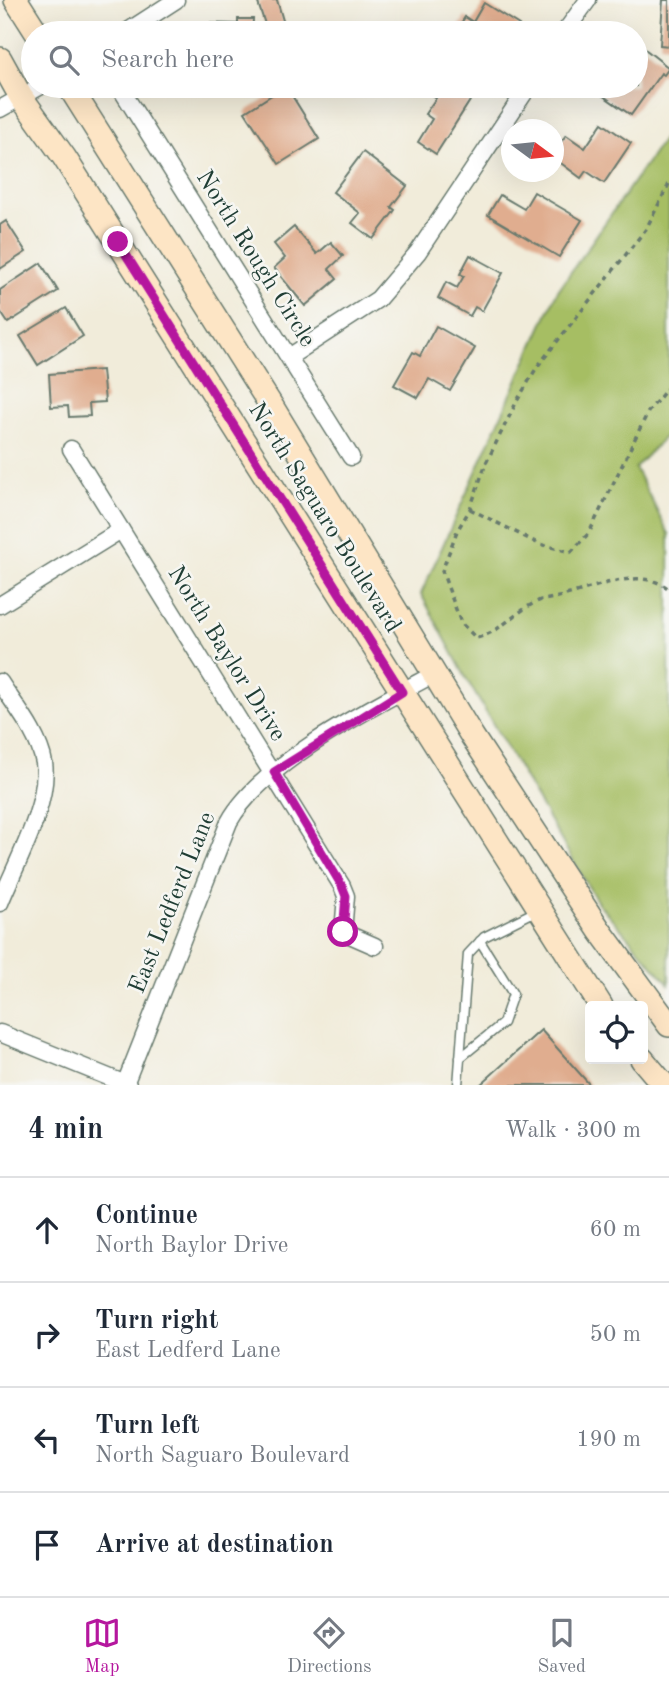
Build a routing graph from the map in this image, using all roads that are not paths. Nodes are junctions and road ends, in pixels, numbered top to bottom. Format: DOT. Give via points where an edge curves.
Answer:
graph roads {
  1 [pos="16,0"];
  2 [pos="176,0"];
  3 [pos="588,0"];
  4 [pos="29,21"];
  5 [pos="144,21"];
  6 [pos="573,21"];
  7 [pos="0,59"];
  8 [pos="21,81"];
  9 [pos="21,97"];
  10 [pos="34,98"];
  11 [pos="77,98"];
  12 [pos="127,98"];
  13 [pos="521,98"];
  14 [pos="0,109"];
  15 [pos="289,357"];
  16 [pos="71,449"];
  17 [pos="351,457"];
  18 [pos="121,530"];
  19 [pos="0,605"];
  20 [pos="436,673"];
  21 [pos="0,682"];
  22 [pos="402,692"];
  23 [pos="274,772"];
  24 [pos="0,903"];
  25 [pos="538,911"];
  26 [pos="480,941"];
  27 [pos="375,946"];
  28 [pos="598,1001"];
  29 [pos="669,1026"];
  30 [pos="0,1033"];
  31 [pos="460,1058"];
  32 [pos="646,1064"];
  33 [pos="127,1084"];
  34 [pos="458,1085"];
  35 [pos="664,1085"];
  1 -- 4 [label="main road"];
  2 -- 5 [label="street"];
  3 -- 6 [label="street"];
  7 -- 8 [label="main road, North Saguaro Boulevard"];
  9 -- 14 [label="street"];
  10 -- 22 [label="main road, North Saguaro Boulevard" via="64,157"];
  11 -- 20 [label="main road, North Saguaro Boulevard"];
  12 -- 15 [label="street, North Rough Circle"];
  13 -- 15 [label="street" via="418,252 378,299"];
  15 -- 17 [label="street, North Rough Circle"];
  16 -- 18 [label="street, North Baylor Drive"];
  18 -- 19 [label="street"];
  18 -- 23 [label="street, North Baylor Drive"];
  20 -- 22 [label="street, East Ledferd Lane"];
  20 -- 29 [label="main road, North Saguaro Boulevard" via="557,867"];
  21 -- 24 [label="street" via="35,738 44,761 45,783"];
  22 -- 23 [label="street, East Ledferd Lane"];
  22 -- 25 [label="main road, North Saguaro Boulevard"];
  23 -- 27 [label="street, North Baylor Drive" via="342,886 346,896 343,932"];
  23 -- 33 [label="street, East Ledferd Lane" via="240,801 229,822"];
  25 -- 26 [label="lane"];
  25 -- 28 [label="main road, North Saguaro Boulevard"];
  26 -- 31 [label="lane" via="468,954"];
  26 -- 31 [label="lane" via="513,994 503,1023"];
  30 -- 33 [label="street"];
  31 -- 34 [label="lane"];
  32 -- 35 [label="main road"];
}
